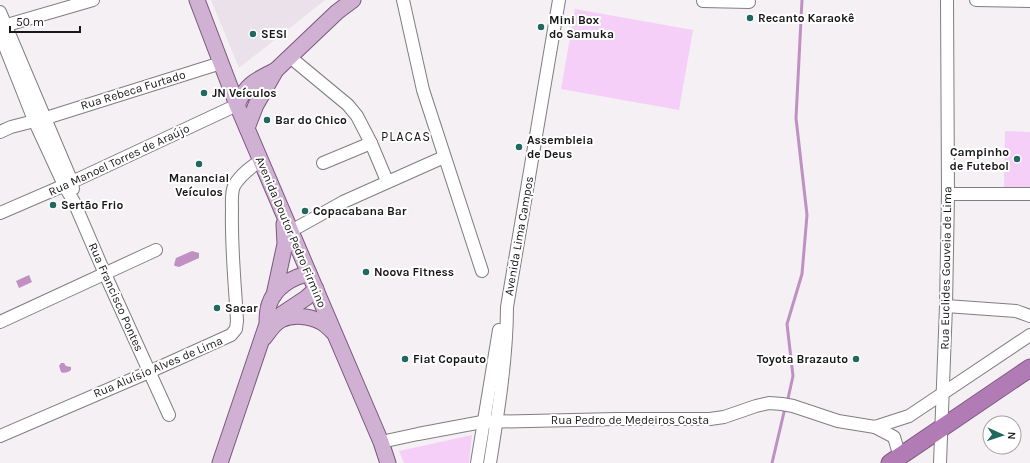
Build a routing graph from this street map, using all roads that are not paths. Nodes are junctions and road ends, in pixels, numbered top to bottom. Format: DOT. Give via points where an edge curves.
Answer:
graph roads {
  1 [pos="93,0"];
  2 [pos="197,0"];
  3 [pos="353,0"];
  4 [pos="559,0"];
  5 [pos="947,0"];
  6 [pos="976,0"];
  7 [pos="401,1"];
  8 [pos="703,1"];
  9 [pos="1030,1"];
  10 [pos="749,2"];
  11 [pos="0,12"];
  12 [pos="2,29"];
  13 [pos="290,57"];
  14 [pos="223,69"];
  15 [pos="276,70"];
  16 [pos="256,80"];
  17 [pos="258,102"];
  18 [pos="237,105"];
  19 [pos="40,119"];
  20 [pos="247,128"];
  21 [pos="0,132"];
  22 [pos="371,143"];
  23 [pos="444,157"];
  24 [pos="260,160"];
  25 [pos="323,163"];
  26 [pos="387,182"];
  27 [pos="68,184"];
  28 [pos="948,194"];
  29 [pos="1030,194"];
  30 [pos="0,213"];
  31 [pos="284,215"];
  32 [pos="291,231"];
  33 [pos="156,250"];
  34 [pos="482,271"];
  35 [pos="105,274"];
  36 [pos="309,274"];
  37 [pos="316,289"];
  38 [pos="274,294"];
  39 [pos="946,306"];
  40 [pos="506,307"];
  41 [pos="1030,316"];
  42 [pos="0,322"];
  43 [pos="267,324"];
  44 [pos="334,333"];
  45 [pos="1030,335"];
  46 [pos="261,342"];
  47 [pos="1030,368"];
  48 [pos="149,372"];
  49 [pos="942,395"];
  50 [pos="169,414"];
  51 [pos="496,421"];
  52 [pos="482,422"];
  53 [pos="875,427"];
  54 [pos="941,429"];
  55 [pos="0,436"];
  56 [pos="381,442"];
  57 [pos="895,460"];
  58 [pos="477,461"];
  59 [pos="490,462"];
  60 [pos="220,463"];
  61 [pos="388,463"];
  62 [pos="940,463"];
  1 -- 12 [label="street"];
  2 -- 14 [label="main road, Avenida Doutor Pedro Firmino"];
  3 -- 13 [label="main road"];
  4 -- 40 [label="street, Avenida Lima Campos"];
  5 -- 28 [label="street, Rua Euclides Gouveia de Lima"];
  6 -- 9 [label="street"];
  7 -- 23 [label="street" via="423,90"];
  8 -- 10 [label="street"];
  11 -- 12 [label="street, Rua Francisco Pontes"];
  12 -- 19 [label="street, Rua Francisco Pontes"];
  13 -- 15 [label="main road"];
  13 -- 22 [label="street" via="348,105 357,116"];
  14 -- 16 [label="main road" via="242,81"];
  14 -- 18 [label="main road, Avenida Doutor Pedro Firmino"];
  14 -- 19 [label="street, Rua Rebeca Furtado"];
  15 -- 16 [label="main road"];
  15 -- 17 [label="main road"];
  16 -- 18 [label="main road" via="244,91"];
  17 -- 18 [label="main road"];
  17 -- 20 [label="main road"];
  18 -- 20 [label="main road, Avenida Doutor Pedro Firmino"];
  18 -- 27 [label="street, Rua Manoel Torres de Araújo"];
  19 -- 21 [label="street, Rua Rebeca Furtado"];
  19 -- 27 [label="street, Rua Francisco Pontes"];
  20 -- 24 [label="main road, Avenida Doutor Pedro Firmino"];
  22 -- 25 [label="street"];
  22 -- 26 [label="street"];
  23 -- 26 [label="street"];
  23 -- 34 [label="street"];
  24 -- 31 [label="main road, Avenida Doutor Pedro Firmino"];
  24 -- 48 [label="street, Rua Aluísio Alves de Lima" via="240,178 234,186 232,195 236,328 231,335"];
  26 -- 32 [label="street" via="342,202"];
  27 -- 30 [label="street, Rua Manoel Torres de Araújo"];
  27 -- 35 [label="street, Rua Francisco Pontes"];
  28 -- 29 [label="street"];
  28 -- 39 [label="street, Rua Euclides Gouveia de Lima"];
  31 -- 32 [label="main road, Avenida Doutor Pedro Firmino"];
  31 -- 38 [label="main road" via="285,244"];
  32 -- 36 [label="main road, Avenida Doutor Pedro Firmino"];
  33 -- 35 [label="street"];
  35 -- 42 [label="street"];
  35 -- 48 [label="street, Rua Francisco Pontes"];
  36 -- 37 [label="main road, Avenida Doutor Pedro Firmino"];
  36 -- 38 [label="main road" via="287,281"];
  37 -- 43 [label="main road"];
  37 -- 44 [label="main road, Avenida Doutor Pedro Firmino"];
  38 -- 43 [label="main road" via="269,304"];
  39 -- 41 [label="street" via="1016,311"];
  39 -- 49 [label="street, Rua Euclides Gouveia de Lima"];
  40 -- 51 [label="street, Avenida Lima Campos" via="506,334"];
  40 -- 52 [label="street, Avenida Lima Campos" via="501,318"];
  43 -- 46 [label="main road"];
  44 -- 46 [label="main road" via="322,322 296,316 275,324"];
  44 -- 56 [label="main road, Avenida Doutor Pedro Firmino"];
  45 -- 49 [label="street, Rua Pedro de Medeiros Costa"];
  46 -- 60 [label="main road"];
  47 -- 54 [label="highway"];
  48 -- 50 [label="street, Rua Francisco Pontes"];
  48 -- 55 [label="street, Rua Aluísio Alves de Lima"];
  49 -- 53 [label="street, Rua Pedro de Medeiros Costa" via="909,416"];
  49 -- 54 [label="street, Rua Euclides Gouveia de Lima"];
  51 -- 52 [label="street, Rua Pedro de Medeiros Costa"];
  51 -- 53 [label="street, Rua Pedro de Medeiros Costa" via="710,420 769,403 787,405 838,421"];
  51 -- 59 [label="street, Avenida Lima Campos"];
  52 -- 56 [label="street, Rua Pedro de Medeiros Costa"];
  52 -- 58 [label="street, Avenida Lima Campos"];
  53 -- 57 [label="street, Rua Pedro de Medeiros Costa" via="894,437"];
  54 -- 57 [label="highway"];
  54 -- 62 [label="street, Rua Euclides Gouveia de Lima"];
  56 -- 61 [label="main road, Avenida Doutor Pedro Firmino"];
  58 -- 59 [label="street"];
}
